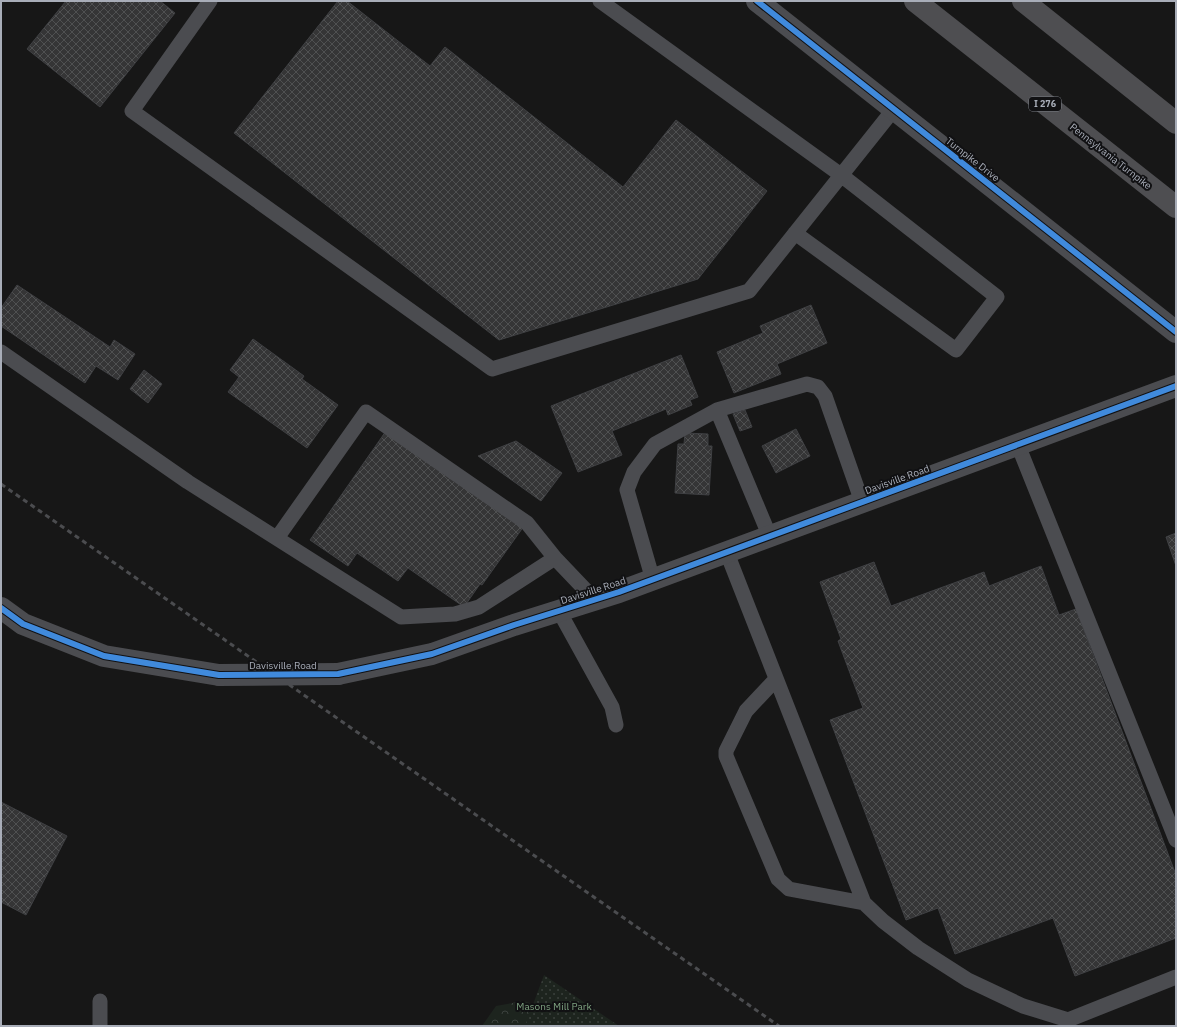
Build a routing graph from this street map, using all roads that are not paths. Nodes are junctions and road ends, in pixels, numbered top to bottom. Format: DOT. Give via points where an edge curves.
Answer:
graph roads {
  1 [pos="210,1"];
  2 [pos="600,1"];
  3 [pos="757,1"];
  4 [pos="915,1"];
  5 [pos="1023,1"];
  6 [pos="894,109"];
  7 [pos="1176,123"];
  8 [pos="841,175"];
  9 [pos="1176,207"];
  10 [pos="795,233"];
  11 [pos="1176,332"];
  12 [pos="1,352"];
  13 [pos="1176,386"];
  14 [pos="717,410"];
  15 [pos="1018,445"];
  16 [pos="862,502"];
  17 [pos="770,537"];
  18 [pos="277,538"];
  19 [pos="727,553"];
  20 [pos="555,558"];
  21 [pos="653,580"];
  22 [pos="595,600"];
  23 [pos="1,608"];
  24 [pos="559,611"];
  25 [pos="776,679"];
  26 [pos="616,725"];
  27 [pos="1176,840"];
  28 [pos="864,903"];
  29 [pos="1176,977"];
  30 [pos="100,1001"];
  31 [pos="100,1026"];
  1 -- 10 [label="lane" via="132,111 492,369 749,291"];
  2 -- 8 [label="lane"];
  3 -- 6 [label="street, Turnpike Drive"];
  4 -- 9 [label="highway, Pennsylvania Turnpike / I 276"];
  5 -- 7 [label="highway"];
  6 -- 8 [label="lane"];
  6 -- 11 [label="street, Turnpike Drive"];
  8 -- 10 [label="lane"];
  8 -- 10 [label="lane" via="998,297 956,350"];
  12 -- 18 [label="lane" via="188,482"];
  13 -- 15 [label="street, Davisville Road"];
  14 -- 16 [label="lane" via="807,384 818,387 825,396"];
  14 -- 17 [label="lane"];
  14 -- 21 [label="lane" via="655,444 634,472 627,490"];
  15 -- 16 [label="street, Davisville Road"];
  15 -- 27 [label="lane"];
  16 -- 17 [label="street, Davisville Road"];
  17 -- 19 [label="street, Davisville Road"];
  18 -- 20 [label="lane" via="401,617 455,614 479,608"];
  18 -- 20 [label="lane" via="366,412 527,523"];
  19 -- 21 [label="street, Davisville Road"];
  19 -- 25 [label="lane"];
  20 -- 22 [label="lane"];
  21 -- 22 [label="street, Davisville Road"];
  22 -- 24 [label="street, Davisville Road"];
  23 -- 24 [label="street, Davisville Road, bridge" via="23,624 104,656 220,675 338,674 432,654"];
  24 -- 26 [label="lane" via="612,707"];
  25 -- 28 [label="lane"];
  25 -- 28 [label="lane" via="746,711 726,751 726,756 778,879 789,889"];
  28 -- 29 [label="lane" via="918,948 968,980 1023,1006 1068,1020"];
  30 -- 31 [label="lane"];
}
